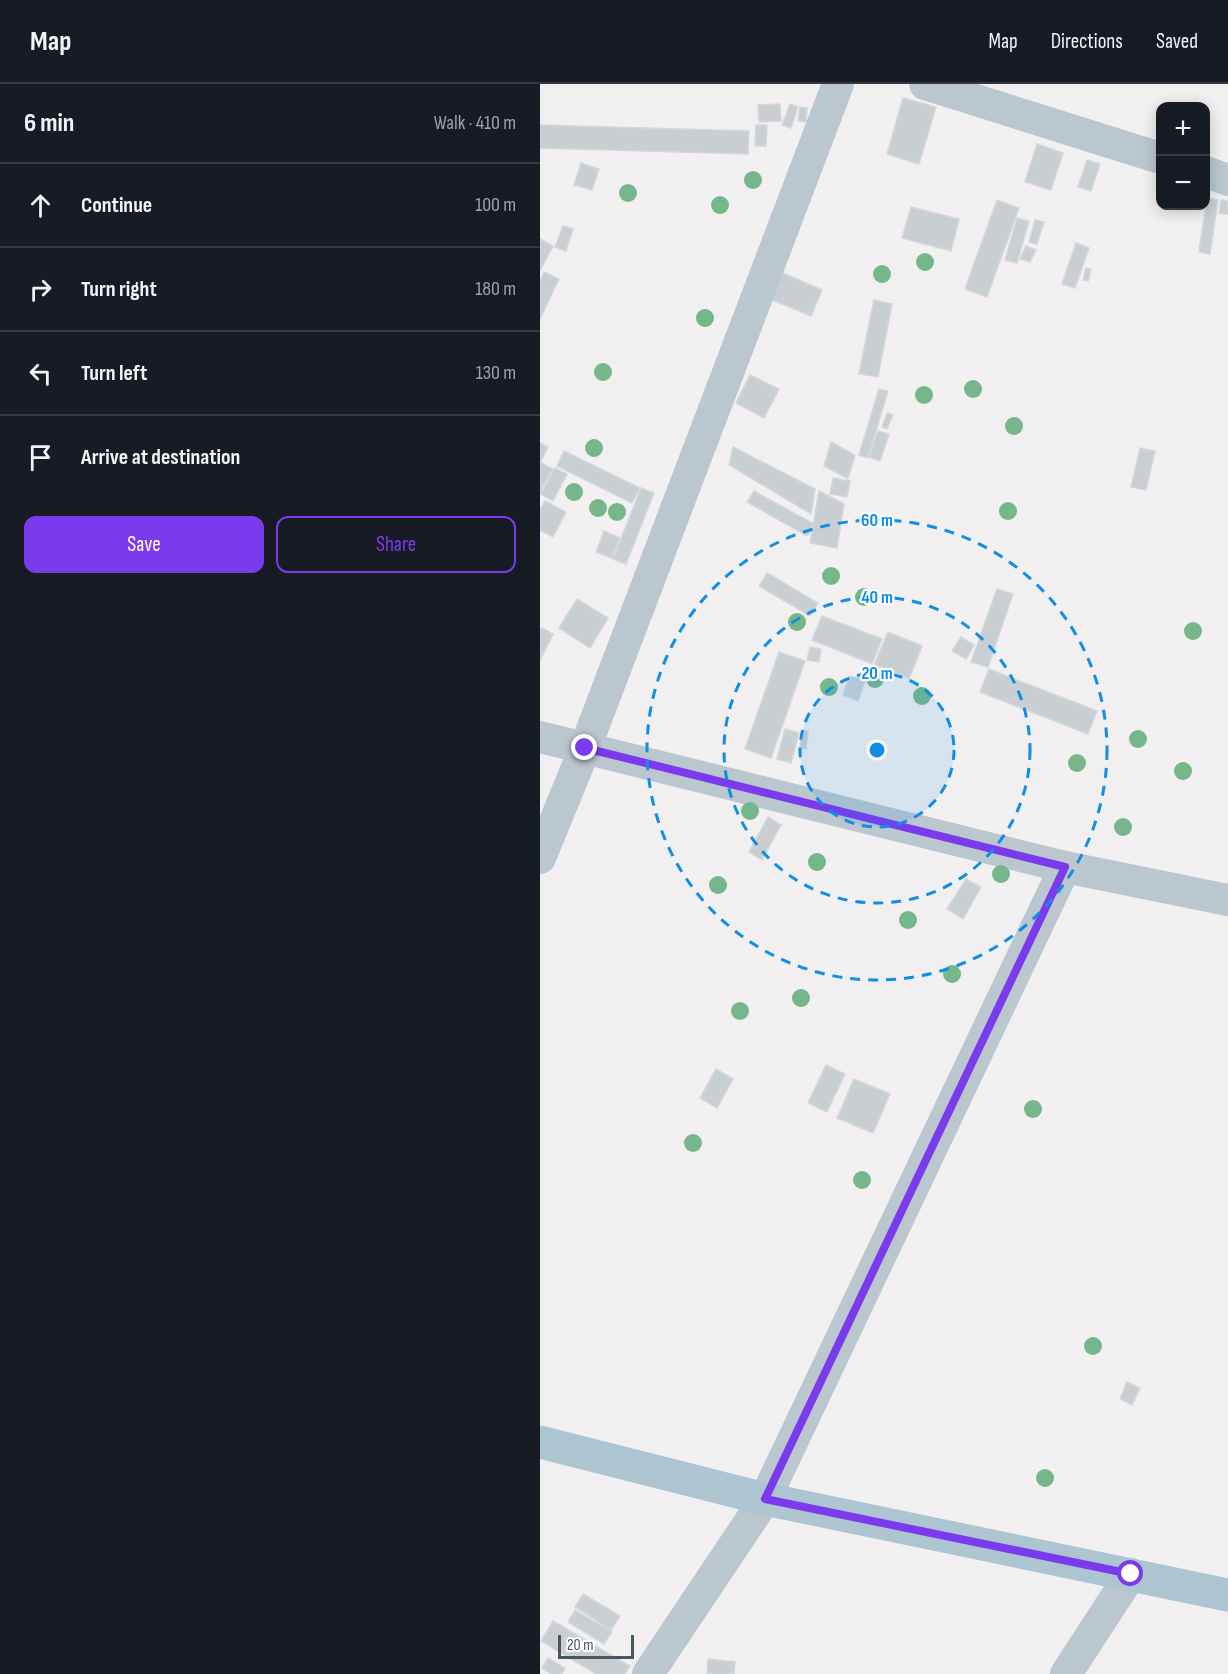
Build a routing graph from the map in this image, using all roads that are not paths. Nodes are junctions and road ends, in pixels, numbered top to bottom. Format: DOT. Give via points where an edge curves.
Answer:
graph roads {
  1 [pos="838,84"];
  2 [pos="925,84"];
  3 [pos="1156,156"];
  4 [pos="1210,173"];
  5 [pos="1228,180"];
  6 [pos="540,737"];
  7 [pos="585,748"];
  8 [pos="540,858"];
  9 [pos="1065,867"];
  10 [pos="1228,900"];
  11 [pos="540,1442"];
  12 [pos="765,1499"];
  13 [pos="1131,1574"];
  14 [pos="1228,1595"];
  15 [pos="648,1674"];
  16 [pos="1066,1674"];
  1 -- 7 [label="street"];
  2 -- 3 [label="street"];
  4 -- 5 [label="street"];
  6 -- 7 [label="street"];
  7 -- 8 [label="street"];
  7 -- 9 [label="street"];
  9 -- 10 [label="street"];
  9 -- 12 [label="street"];
  11 -- 12 [label="main road"];
  12 -- 13 [label="main road"];
  12 -- 15 [label="street"];
  13 -- 14 [label="main road"];
  13 -- 16 [label="street"];
}
